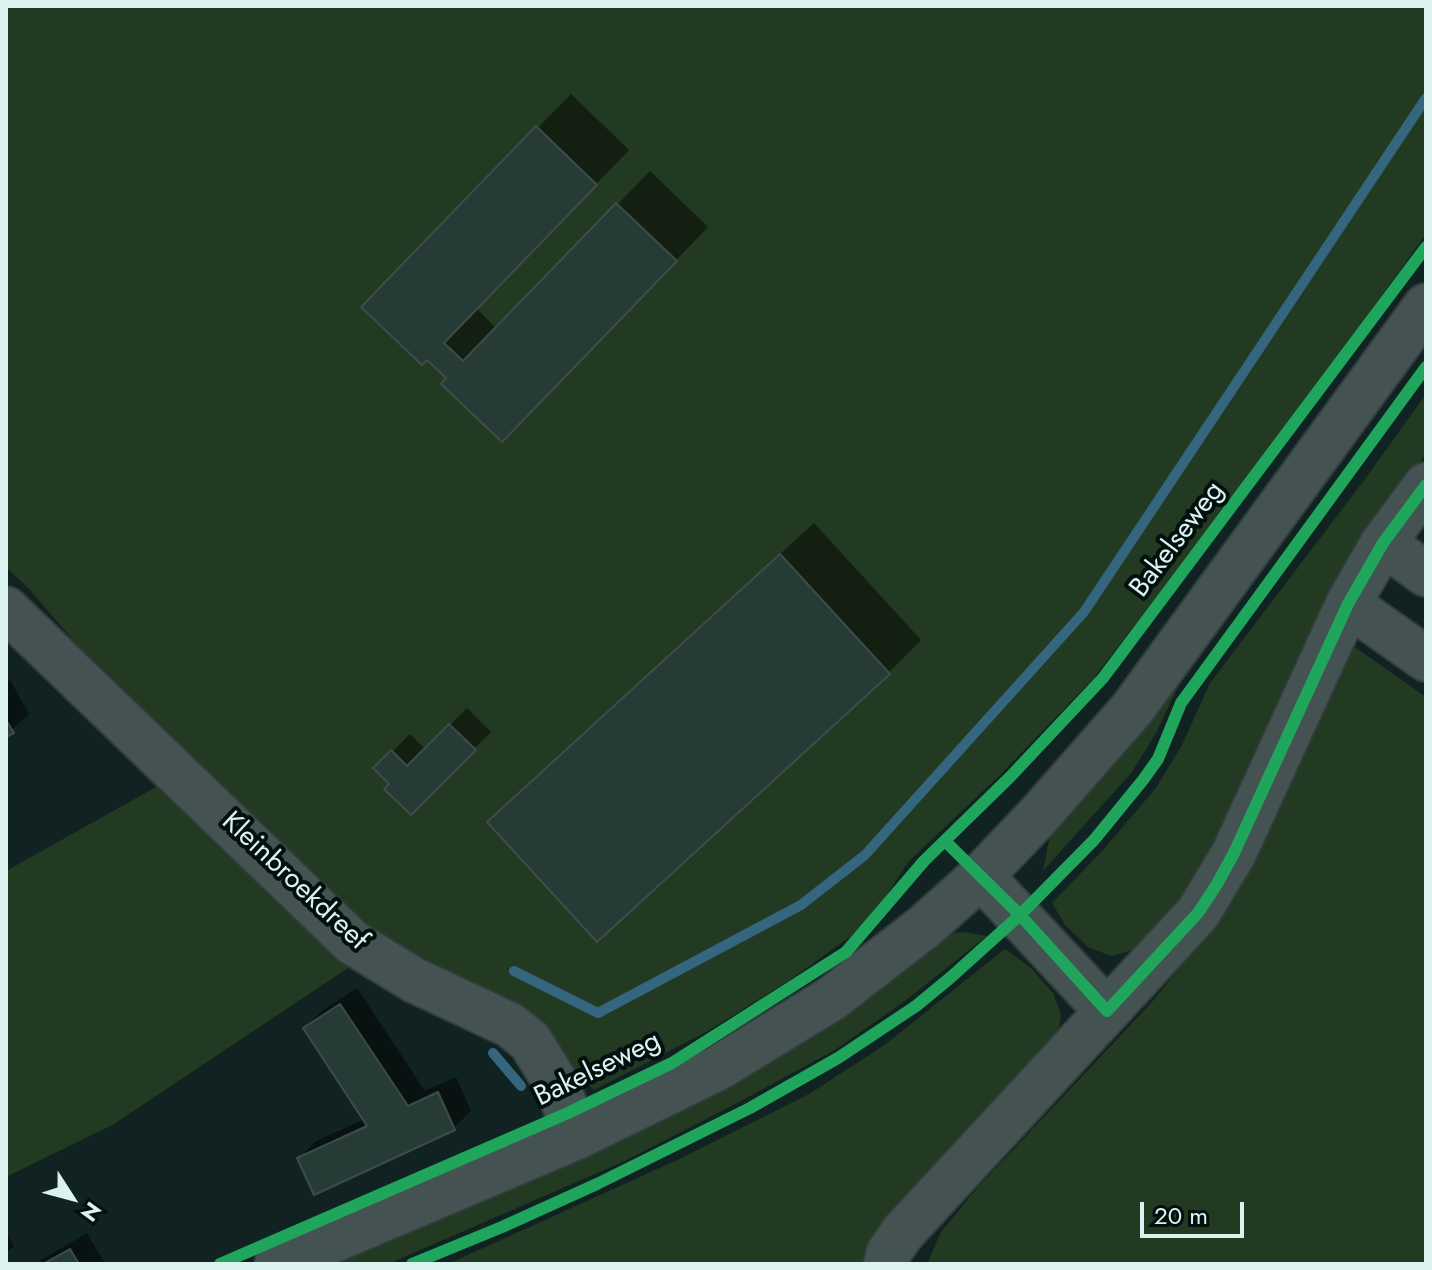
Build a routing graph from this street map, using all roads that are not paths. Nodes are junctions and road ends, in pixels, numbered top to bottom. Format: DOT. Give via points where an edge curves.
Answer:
graph roads {
  1 [pos="1426,306"];
  2 [pos="1426,485"];
  3 [pos="1383,543"];
  4 [pos="1426,574"];
  5 [pos="1348,604"];
  6 [pos="6,609"];
  7 [pos="1426,659"];
  8 [pos="981,876"];
  9 [pos="1107,1011"];
  10 [pos="577,1137"];
  11 [pos="277,1264"];
  12 [pos="886,1264"];
  1 -- 8 [label="street, Bakelseweg" via="1133,708"];
  2 -- 3 [label="street"];
  3 -- 4 [label="street"];
  3 -- 5 [label="street"];
  5 -- 7 [label="street"];
  5 -- 9 [label="street" via="1217,884 1198,913"];
  6 -- 10 [label="street, Kleinbroekdreef" via="352,942 414,980 510,1025 530,1041 557,1085"];
  8 -- 9 [label="street"];
  8 -- 10 [label="street, Bakelseweg" via="882,962 791,1025 718,1068"];
  9 -- 12 [label="street" via="903,1232"];
  10 -- 11 [label="street, Bakelseweg"];
}
